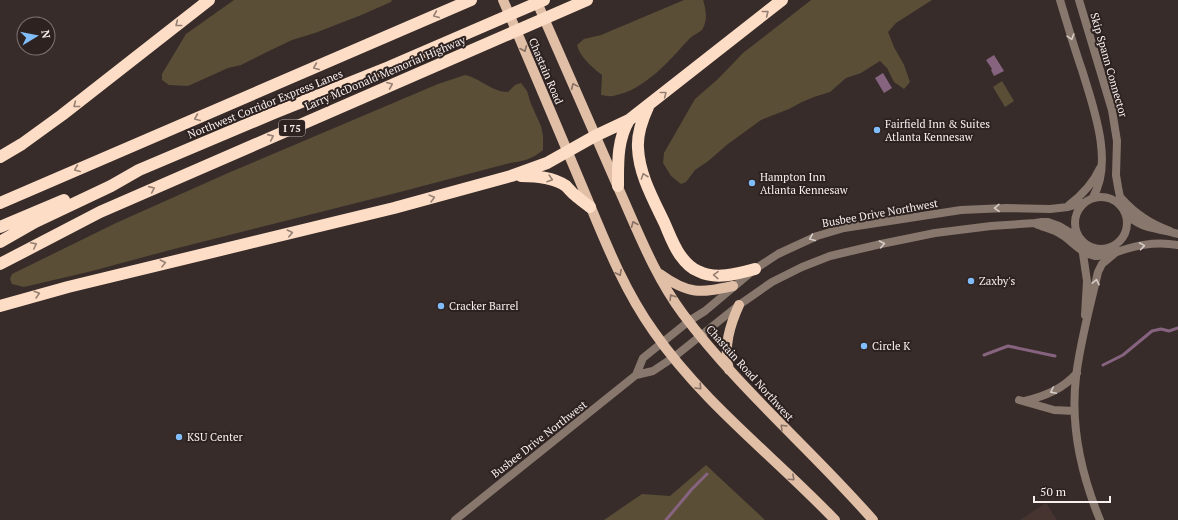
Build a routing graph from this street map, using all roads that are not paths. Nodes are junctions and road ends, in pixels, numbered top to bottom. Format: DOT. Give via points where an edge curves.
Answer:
graph roads {
  1 [pos="208,0"];
  2 [pos="472,0"];
  3 [pos="503,0"];
  4 [pos="536,0"];
  5 [pos="544,0"];
  6 [pos="587,0"];
  7 [pos="782,0"];
  8 [pos="1060,0"];
  9 [pos="1079,0"];
  10 [pos="648,106"];
  11 [pos="629,120"];
  12 [pos="595,136"];
  13 [pos="567,151"];
  14 [pos="0,157"];
  15 [pos="1101,162"];
  16 [pos="139,170"];
  17 [pos="511,176"];
  18 [pos="618,186"];
  19 [pos="1119,196"];
  20 [pos="1093,197"];
  21 [pos="0,203"];
  22 [pos="1082,203"];
  23 [pos="590,207"];
  24 [pos="1068,207"];
  25 [pos="1124,210"];
  26 [pos="1035,223"];
  27 [pos="0,227"];
  28 [pos="1174,232"];
  29 [pos="1080,239"];
  30 [pos="0,242"];
  31 [pos="1178,245"];
  32 [pos="1082,250"];
  33 [pos="1114,254"];
  34 [pos="0,264"];
  35 [pos="754,269"];
  36 [pos="657,272"];
  37 [pos="733,286"];
  38 [pos="739,305"];
  39 [pos="0,306"];
  40 [pos="689,321"];
  41 [pos="1084,334"];
  42 [pos="700,336"];
  43 [pos="662,343"];
  44 [pos="674,357"];
  45 [pos="730,372"];
  46 [pos="1077,373"];
  47 [pos="636,376"];
  48 [pos="1074,411"];
  49 [pos="455,520"];
  50 [pos="835,520"];
  51 [pos="873,520"];
  52 [pos="1100,520"];
  1 -- 14 [label="highway, one-way" via="62,115"];
  2 -- 21 [label="highway, one-way"];
  3 -- 13 [label="main road, Chastain Road, one-way"];
  12 -- 4 [label="main road, Chastain Road, one-way"];
  5 -- 16 [label="highway, Northwest Corridor Express Lanes"];
  34 -- 6 [label="highway, Larry McDonald Memorial Highway / I 75, one-way" via="100,212"];
  10 -- 7 [label="highway, one-way"];
  8 -- 15 [label="street, one-way" via="1098,126"];
  9 -- 19 [label="street, Skip Spann Connector" via="1110,101 1116,141"];
  10 -- 11 [label="highway"];
  35 -- 10 [label="highway, one-way" via="735,274 710,275 698,272 687,264 679,253 647,186 639,160 640,127"];
  11 -- 12 [label="highway"];
  11 -- 18 [label="highway" via="620,142"];
  12 -- 13 [label="highway"];
  12 -- 18 [label="main road, Chastain Road Northwest"];
  13 -- 17 [label="highway" via="547,163"];
  13 -- 23 [label="main road"];
  15 -- 20 [label="street" via="1100,181"];
  15 -- 24 [label="street" via="1092,184"];
  16 -- 27 [label="highway"];
  16 -- 30 [label="highway, Northwest Corridor Express Lanes"];
  17 -- 23 [label="highway, one-way" via="555,180"];
  39 -- 17 [label="highway, one-way" via="53,290 394,208"];
  36 -- 18 [label="main road, Chastain Road Northwest, one-way"];
  19 -- 25 [label="street, Skip Spann Connector"];
  19 -- 28 [label="street" via="1132,210 1152,224"];
  20 -- 22 [label="street"];
  20 -- 25 [label="street" via="1112,199"];
  22 -- 24 [label="street, Busbee Drive Northwest"];
  22 -- 29 [label="street" via="1074,220"];
  23 -- 43 [label="main road, one-way" via="627,290"];
  24 -- 35 [label="street, Busbee Drive Northwest, one-way" via="961,210 844,228 798,244"];
  25 -- 28 [label="street" via="1135,222 1143,226"];
  25 -- 29 [label="street" via="1127,226 1118,243 1107,249 1094,248"];
  26 -- 29 [label="street, Busbee Drive Northwest" via="1054,223"];
  26 -- 32 [label="street" via="1061,234"];
  38 -- 26 [label="street, Busbee Drive Northwest, one-way" via="772,282 830,256 956,230"];
  29 -- 32 [label="street"];
  33 -- 31 [label="street, one-way" via="1139,246"];
  32 -- 33 [label="street" via="1096,256"];
  32 -- 41 [label="street" via="1087,281"];
  41 -- 33 [label="street, one-way" via="1098,272 1102,264"];
  35 -- 37 [label="street, Busbee Drive Northwest"];
  36 -- 37 [label="main road" via="678,286 697,292"];
  40 -- 36 [label="main road, Chastain Road Northwest, one-way"];
  37 -- 40 [label="street, Busbee Drive Northwest" via="705,311"];
  38 -- 42 [label="street, Busbee Drive Northwest"];
  38 -- 45 [label="main road" via="727,341"];
  40 -- 42 [label="main road, Chastain Road Northwest"];
  40 -- 43 [label="street, Busbee Drive Northwest"];
  41 -- 46 [label="street"];
  42 -- 44 [label="street, Busbee Drive Northwest"];
  42 -- 45 [label="main road, Chastain Road Northwest"];
  43 -- 44 [label="main road"];
  43 -- 47 [label="street, Busbee Drive Northwest" via="643,358"];
  44 -- 47 [label="street, Busbee Drive Northwest" via="653,371"];
  44 -- 50 [label="main road, one-way" via="720,409"];
  51 -- 45 [label="main road, Chastain Road Northwest, one-way"];
  46 -- 48 [label="street"];
  46 -- 48 [label="street, one-way" via="1068,382 1040,397 1022,400 1054,410"];
  47 -- 49 [label="street, Busbee Drive Northwest"];
  48 -- 52 [label="street" via="1083,474"];
}
